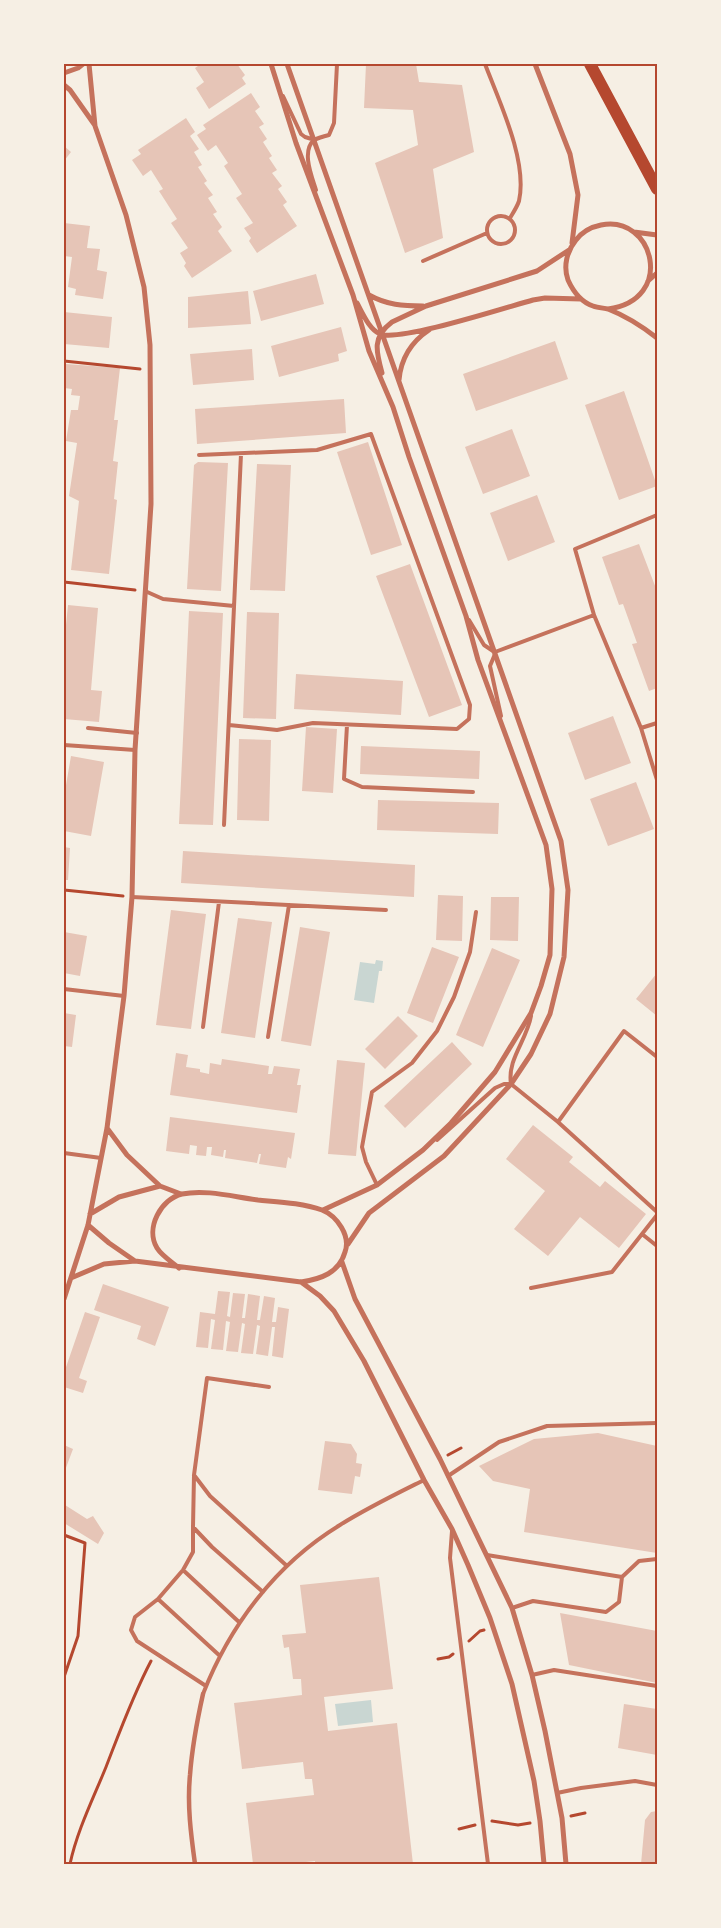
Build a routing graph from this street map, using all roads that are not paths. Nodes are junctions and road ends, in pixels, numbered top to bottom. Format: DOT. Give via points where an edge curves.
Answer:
graph roads {
  1 [pos="83,64"];
  2 [pos="89,64"];
  3 [pos="271,64"];
  4 [pos="287,64"];
  5 [pos="337,64"];
  6 [pos="485,64"];
  7 [pos="535,64"];
  8 [pos="590,64"];
  9 [pos="64,73"];
  10 [pos="64,84"];
  11 [pos="280,89"];
  12 [pos="96,126"];
  13 [pos="315,140"];
  14 [pos="657,189"];
  15 [pos="322,214"];
  16 [pos="510,218"];
  17 [pos="634,232"];
  18 [pos="487,233"];
  19 [pos="657,235"];
  20 [pos="571,248"];
  21 [pos="423,261"];
  22 [pos="657,273"];
  23 [pos="648,282"];
  24 [pos="369,295"];
  25 [pos="353,296"];
  26 [pos="581,300"];
  27 [pos="426,306"];
  28 [pos="608,309"];
  29 [pos="431,328"];
  30 [pos="381,334"];
  31 [pos="657,338"];
  32 [pos="399,383"];
  33 [pos="386,388"];
  34 [pos="241,454"];
  35 [pos="199,455"];
  36 [pos="657,515"];
  37 [pos="145,591"];
  38 [pos="234,606"];
  39 [pos="594,615"];
  40 [pos="466,616"];
  41 [pos="495,652"];
  42 [pos="657,723"];
  43 [pos="347,725"];
  44 [pos="229,726"];
  45 [pos="88,728"];
  46 [pos="641,728"];
  47 [pos="504,730"];
  48 [pos="137,734"];
  49 [pos="64,745"];
  50 [pos="136,750"];
  51 [pos="657,780"];
  52 [pos="473,792"];
  53 [pos="224,825"];
  54 [pos="132,897"];
  55 [pos="218,902"];
  56 [pos="289,905"];
  57 [pos="386,910"];
  58 [pos="476,912"];
  59 [pos="64,988"];
  60 [pos="124,996"];
  61 [pos="531,1013"];
  62 [pos="203,1027"];
  63 [pos="268,1037"];
  64 [pos="657,1057"];
  65 [pos="511,1084"];
  66 [pos="558,1122"];
  67 [pos="108,1128"];
  68 [pos="423,1150"];
  69 [pos="64,1153"];
  70 [pos="101,1158"];
  71 [pos="377,1185"];
  72 [pos="160,1186"];
  73 [pos="181,1194"];
  74 [pos="323,1210"];
  75 [pos="90,1214"];
  76 [pos="657,1214"];
  77 [pos="88,1226"];
  78 [pos="642,1234"];
  79 [pos="348,1244"];
  80 [pos="657,1246"];
  81 [pos="135,1261"];
  82 [pos="342,1262"];
  83 [pos="179,1268"];
  84 [pos="71,1278"];
  85 [pos="301,1282"];
  86 [pos="531,1288"];
  87 [pos="64,1299"];
  88 [pos="269,1387"];
  89 [pos="657,1423"];
  90 [pos="194,1475"];
  91 [pos="448,1476"];
  92 [pos="424,1480"];
  93 [pos="193,1527"];
  94 [pos="452,1529"];
  95 [pos="487,1555"];
  96 [pos="657,1559"];
  97 [pos="287,1566"];
  98 [pos="183,1570"];
  99 [pos="622,1577"];
  100 [pos="263,1592"];
  101 [pos="158,1599"];
  102 [pos="512,1608"];
  103 [pos="239,1622"];
  104 [pos="220,1656"];
  105 [pos="532,1675"];
  106 [pos="206,1686"];
  107 [pos="657,1686"];
  108 [pos="203,1694"];
  109 [pos="657,1785"];
  110 [pos="557,1794"];
  111 [pos="195,1864"];
  112 [pos="488,1864"];
  113 [pos="544,1864"];
  114 [pos="566,1864"];
  1 -- 9 [label="street"];
  2 -- 12 [label="street"];
  3 -- 11 [label="street"];
  4 -- 13 [label="street"];
  5 -- 13 [label="lane" via="334,123 329,134"];
  6 -- 16 [label="lane" via="512,134 521,179 518,202"];
  7 -- 20 [label="street" via="570,154 578,195"];
  8 -- 14 [label="highway"];
  10 -- 12 [label="street"];
  11 -- 13 [label="lane" via="301,134"];
  11 -- 15 [label="street"];
  12 -- 37 [label="street" via="126,215 144,287 150,345 151,504"];
  13 -- 15 [label="lane" via="310,146 308,159"];
  13 -- 24 [label="street"];
  15 -- 25 [label="street"];
  16 -- 18 [label="lane" via="502,215 494,218 488,224"];
  16 -- 18 [label="lane" via="516,232 511,241 497,244"];
  17 -- 19 [label="street"];
  17 -- 20 [label="street" via="615,225 600,225 586,231"];
  17 -- 23 [label="street" via="647,249 651,271"];
  18 -- 21 [label="lane"];
  20 -- 26 [label="street" via="566,263 567,277"];
  20 -- 27 [label="street" via="537,271"];
  22 -- 23 [label="street"];
  23 -- 28 [label="street" via="632,302"];
  24 -- 27 [label="street" via="382,302 402,306"];
  24 -- 30 [label="street"];
  25 -- 30 [label="street" via="369,325"];
  25 -- 33 [label="street" via="369,351"];
  26 -- 28 [label="street"];
  26 -- 29 [label="street" via="539,299"];
  27 -- 30 [label="street" via="392,322"];
  28 -- 31 [label="street"];
  29 -- 30 [label="street" via="399,335"];
  29 -- 32 [label="street" via="406,353"];
  30 -- 32 [label="street"];
  30 -- 33 [label="street" via="376,348"];
  32 -- 41 [label="street"];
  33 -- 40 [label="street"];
  34 -- 35 [label="lane"];
  34 -- 38 [label="lane"];
  34 -- 43 [label="lane" via="317,450 372,434 470,705 469,719 457,729"];
  36 -- 39 [label="lane" via="575,549"];
  37 -- 38 [label="lane" via="163,600"];
  37 -- 48 [label="street"];
  38 -- 44 [label="lane"];
  39 -- 41 [label="lane"];
  39 -- 46 [label="lane"];
  40 -- 41 [label="lane" via="484,645"];
  40 -- 47 [label="street" via="478,660"];
  41 -- 47 [label="lane" via="490,666"];
  41 -- 65 [label="street" via="561,841 568,890 564,957 558,988 531,1054"];
  42 -- 46 [label="lane"];
  43 -- 44 [label="lane" via="313,723 277,730"];
  43 -- 52 [label="lane" via="344,778 362,787"];
  44 -- 53 [label="lane"];
  45 -- 48 [label="lane"];
  46 -- 51 [label="lane"];
  47 -- 61 [label="street" via="546,845 552,889 550,955"];
  48 -- 50 [label="street"];
  49 -- 50 [label="lane"];
  50 -- 54 [label="street"];
  54 -- 55 [label="lane"];
  54 -- 60 [label="street"];
  55 -- 56 [label="lane"];
  55 -- 62 [label="lane"];
  56 -- 57 [label="lane"];
  56 -- 63 [label="lane"];
  58 -- 71 [label="lane" via="470,952 454,997 436,1031 412,1063 372,1092 362,1147"];
  59 -- 60 [label="lane"];
  60 -- 67 [label="street"];
  61 -- 65 [label="lane" via="526,1037 512,1063"];
  61 -- 68 [label="street" via="495,1072"];
  64 -- 66 [label="lane" via="624,1031"];
  65 -- 66 [label="lane"];
  65 -- 68 [label="lane" via="496,1088"];
  65 -- 79 [label="street" via="444,1156 369,1213"];
  66 -- 76 [label="lane"];
  67 -- 70 [label="street"];
  67 -- 72 [label="street" via="127,1155"];
  68 -- 71 [label="street"];
  69 -- 70 [label="lane"];
  70 -- 75 [label="street"];
  71 -- 74 [label="street"];
  72 -- 73 [label="street"];
  72 -- 75 [label="street" via="119,1197"];
  73 -- 74 [label="street" via="202,1193"];
  73 -- 83 [label="street" via="168,1201 153,1223 156,1247"];
  74 -- 79 [label="street" via="342,1228"];
  75 -- 77 [label="street"];
  76 -- 78 [label="lane"];
  77 -- 81 [label="street"];
  77 -- 84 [label="street"];
  78 -- 80 [label="lane"];
  78 -- 86 [label="lane" via="612,1272"];
  79 -- 82 [label="street"];
  81 -- 83 [label="street"];
  81 -- 84 [label="street" via="104,1264"];
  82 -- 85 [label="street" via="325,1276"];
  82 -- 91 [label="street" via="360,1308"];
  83 -- 85 [label="street"];
  84 -- 87 [label="street"];
  85 -- 92 [label="street" via="334,1311 364,1361"];
  88 -- 90 [label="lane" via="207,1378"];
  89 -- 91 [label="lane" via="547,1426 499,1442"];
  90 -- 93 [label="lane"];
  90 -- 97 [label="lane" via="210,1496"];
  91 -- 95 [label="street"];
  92 -- 94 [label="street"];
  92 -- 97 [label="lane" via="339,1526"];
  93 -- 98 [label="lane" via="193,1552"];
  93 -- 100 [label="lane"];
  94 -- 112 [label="lane" via="450,1558"];
  94 -- 113 [label="street" via="490,1618 512,1684 525,1735"];
  95 -- 99 [label="lane"];
  95 -- 102 [label="street"];
  96 -- 99 [label="lane" via="638,1561"];
  97 -- 100 [label="lane"];
  98 -- 101 [label="lane"];
  98 -- 103 [label="lane"];
  99 -- 102 [label="lane" via="619,1602 606,1612 533,1601"];
  100 -- 103 [label="lane"];
  101 -- 104 [label="lane"];
  101 -- 106 [label="lane" via="135,1618 131,1630 137,1641"];
  102 -- 105 [label="street"];
  103 -- 104 [label="lane"];
  104 -- 106 [label="lane"];
  105 -- 107 [label="lane" via="554,1670"];
  105 -- 110 [label="street"];
  106 -- 108 [label="lane"];
  108 -- 111 [label="street" via="189,1776"];
  109 -- 110 [label="lane" via="635,1781"];
  110 -- 114 [label="street"];
}
